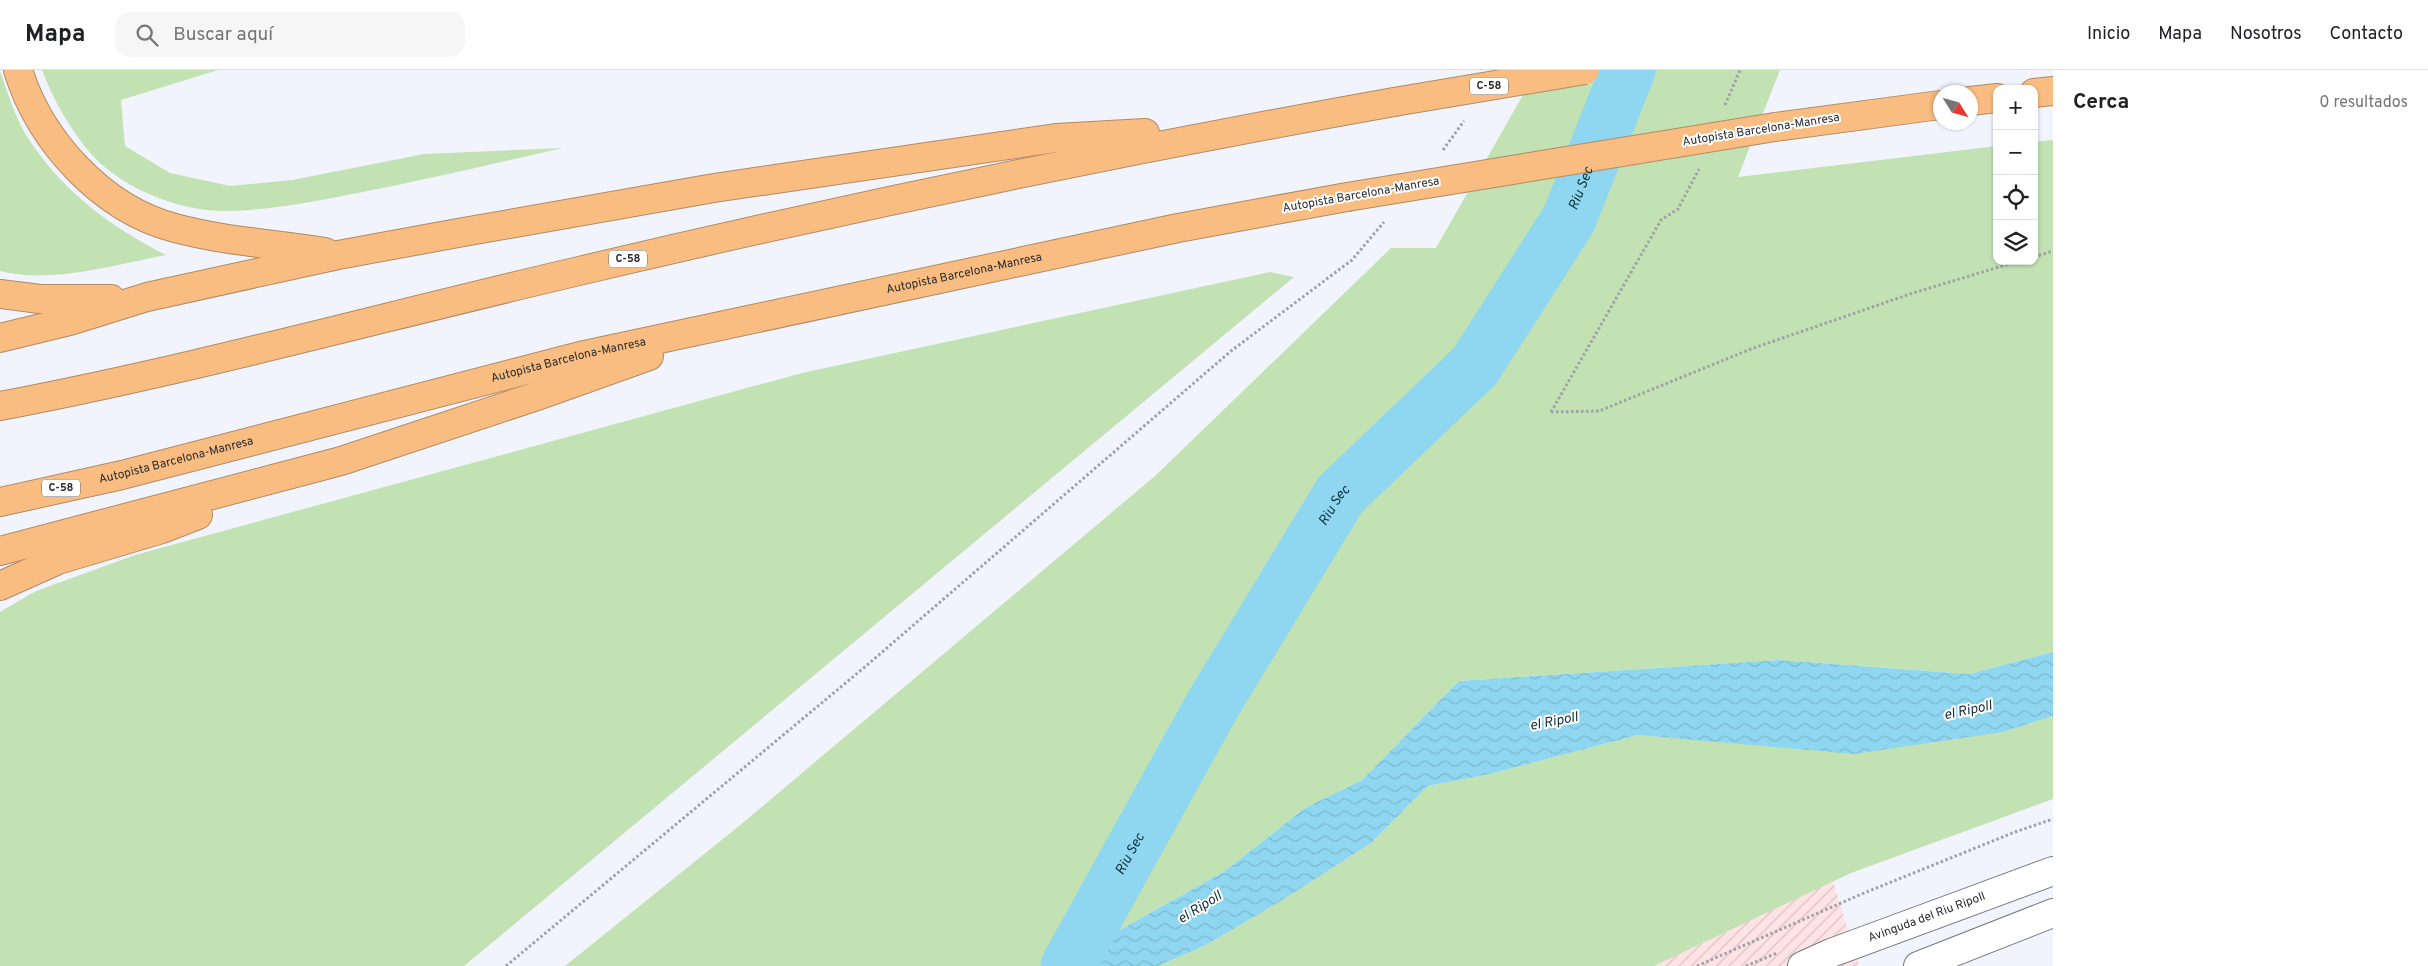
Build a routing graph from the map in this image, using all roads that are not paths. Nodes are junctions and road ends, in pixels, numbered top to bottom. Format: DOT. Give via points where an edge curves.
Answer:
graph roads {
  1 [pos="18,70"];
  2 [pos="1585,70"];
  3 [pos="2053,91"];
  4 [pos="2038,93"];
  5 [pos="1993,98"];
  6 [pos="1978,100"];
  7 [pos="1933,106"];
  8 [pos="1259,126"];
  9 [pos="338,255"];
  10 [pos="0,294"];
  11 [pos="147,297"];
  12 [pos="713,326"];
  13 [pos="0,338"];
  14 [pos="0,406"];
  15 [pos="341,461"];
  16 [pos="0,502"];
  17 [pos="0,551"];
  18 [pos="0,586"];
  19 [pos="2053,871"];
  20 [pos="2053,913"];
  21 [pos="1833,959"];
  22 [pos="1802,966"];
  23 [pos="1918,966"];
  1 -- 9 [label="highway" via="33,106 68,158 104,192 127,208 174,228"];
  2 -- 8 [label="highway, C-58, bridge"];
  3 -- 4 [label="highway"];
  5 -- 6 [label="highway"];
  7 -- 12 [label="highway, Autopista Barcelona-Manresa / C-58, bridge" via="1775,126 1347,197 1178,228"];
  8 -- 9 [label="highway" via="1056,138 714,188"];
  8 -- 14 [label="highway, C-58" via="773,225 205,361"];
  9 -- 11 [label="highway"];
  10 -- 11 [label="highway" via="40,299"];
  11 -- 13 [label="highway"];
  12 -- 15 [label="highway" via="675,347"];
  12 -- 16 [label="highway, Autopista Barcelona-Manresa / C-58" via="580,356 122,475"];
  15 -- 17 [label="highway"];
  15 -- 18 [label="highway" via="162,529 58,560"];
  19 -- 21 [label="street, Avinguda del Riu Ripoll"];
  20 -- 23 [label="street"];
  21 -- 22 [label="street, Avinguda del Riu Ripoll"];
}
